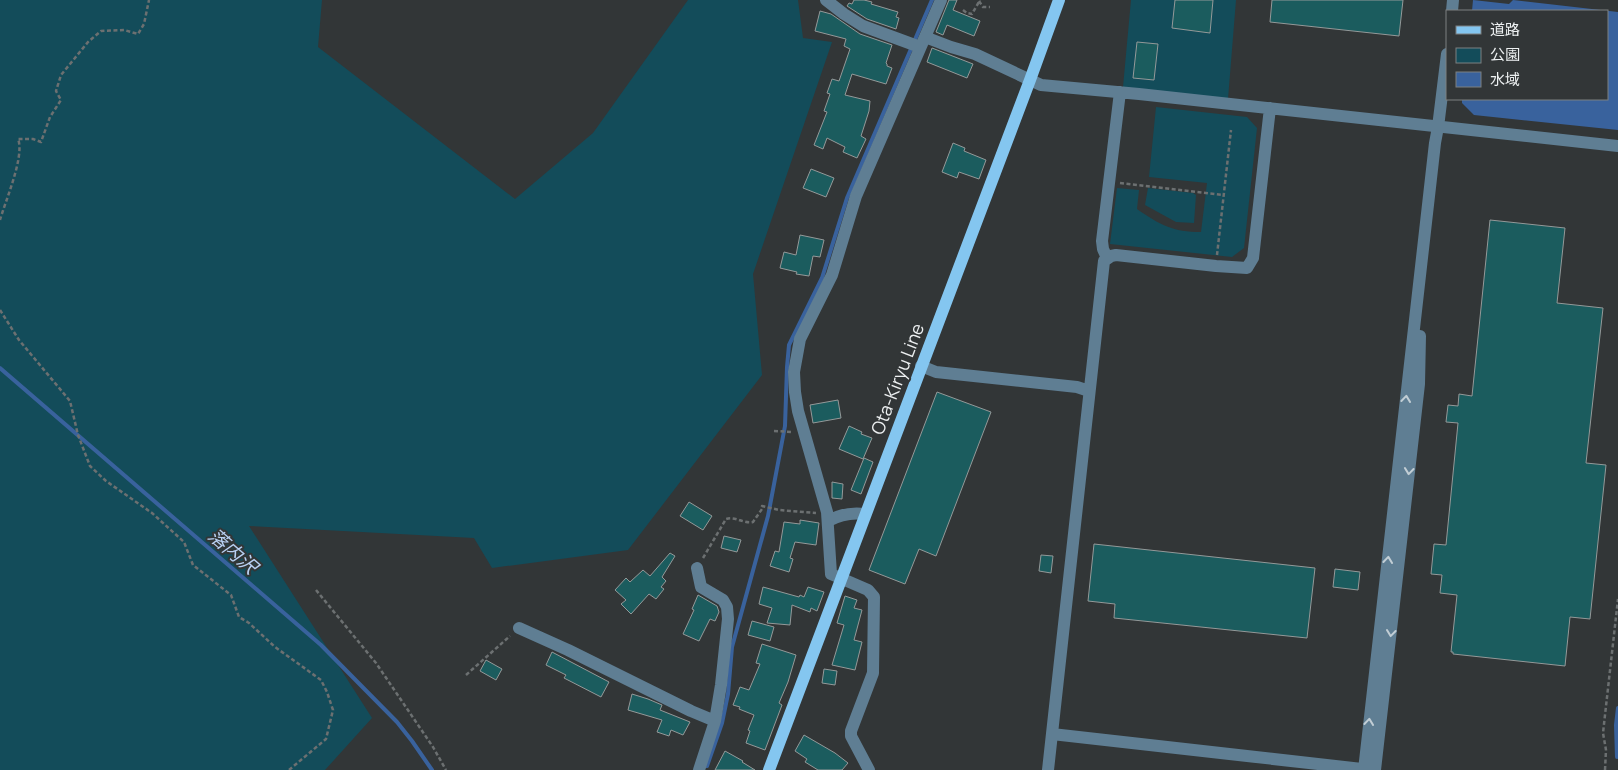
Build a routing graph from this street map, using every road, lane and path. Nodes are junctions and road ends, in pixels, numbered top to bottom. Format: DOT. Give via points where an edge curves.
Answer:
graph roads {
  1 [pos="149,0"];
  2 [pos="826,0"];
  3 [pos="941,0"];
  4 [pos="1059,0"];
  5 [pos="979,1"];
  6 [pos="990,7"];
  7 [pos="963,10"];
  8 [pos="921,43"];
  9 [pos="1446,62"];
  10 [pos="1030,80"];
  11 [pos="1120,92"];
  12 [pos="1270,108"];
  13 [pos="1438,127"];
  14 [pos="1231,130"];
  15 [pos="1618,146"];
  16 [pos="1108,182"];
  17 [pos="1224,195"];
  18 [pos="0,220"];
  19 [pos="1107,258"];
  20 [pos="1216,266"];
  21 [pos="0,310"];
  22 [pos="921,366"];
  23 [pos="1090,391"];
  24 [pos="774,431"];
  25 [pos="790,432"];
  26 [pos="865,514"];
  27 [pos="827,517"];
  28 [pos="697,568"];
  29 [pos="841,578"];
  30 [pos="316,590"];
  31 [pos="1618,599"];
  32 [pos="519,628"];
  33 [pos="466,675"];
  34 [pos="715,721"];
  35 [pos="1052,734"];
  36 [pos="289,770"];
  37 [pos="446,770"];
  38 [pos="699,770"];
  39 [pos="768,770"];
  40 [pos="869,770"];
  41 [pos="1048,770"];
  42 [pos="1371,770"];
  43 [pos="1605,770"];
  1 -- 18 [label="path" via="144,24 138,34 124,30 101,32 88,42 61,75 56,91 62,100 50,117 41,142 18,139 17,162"];
  2 -- 8 [label="street" via="863,26 904,41"];
  3 -- 8 [label="street"];
  4 -- 10 [label="main road, Ota-Kiryu Line"];
  5 -- 6 [label="path" via="983,8"];
  5 -- 7 [label="path" via="972,14"];
  8 -- 10 [label="street" via="975,54"];
  8 -- 27 [label="street" via="856,196 832,275 800,339 794,372 795,392"];
  9 -- 13 [label="street"];
  10 -- 11 [label="street" via="1041,85"];
  10 -- 22 [label="main road, Ota-Kiryu Line"];
  11 -- 12 [label="street"];
  11 -- 16 [label="street"];
  12 -- 13 [label="street"];
  12 -- 20 [label="street" via="1253,258 1243,269"];
  13 -- 15 [label="street"];
  13 -- 42 [label="street"];
  14 -- 17 [label="path"];
  16 -- 17 [label="path"];
  16 -- 19 [label="street" via="1102,241"];
  17 -- 20 [label="path"];
  19 -- 20 [label="street" via="1116,255"];
  19 -- 23 [label="street" via="1103,266"];
  21 -- 36 [label="path" via="24,347 70,401 90,466 184,542 193,565 231,595 239,617 320,680 333,710 326,739"];
  22 -- 23 [label="street" via="936,372"];
  22 -- 26 [label="main road, Ota-Kiryu Line"];
  23 -- 35 [label="street"];
  24 -- 25 [label="path"];
  26 -- 27 [label="street"];
  26 -- 29 [label="main road, Ota-Kiryu Line"];
  27 -- 28 [label="path" via="762,506 753,522 732,517 726,519"];
  27 -- 29 [label="street" via="831,574"];
  28 -- 34 [label="street" via="701,587 723,600 728,610"];
  29 -- 39 [label="main road, Ota-Kiryu Line"];
  29 -- 40 [label="street" via="868,590 874,597 873,673 850,731"];
  30 -- 37 [label="path" via="376,663"];
  31 -- 43 [label="path" via="1603,733"];
  32 -- 33 [label="path"];
  32 -- 34 [label="street"];
  34 -- 38 [label="street"];
  35 -- 41 [label="street"];
  35 -- 42 [label="street"];
}
